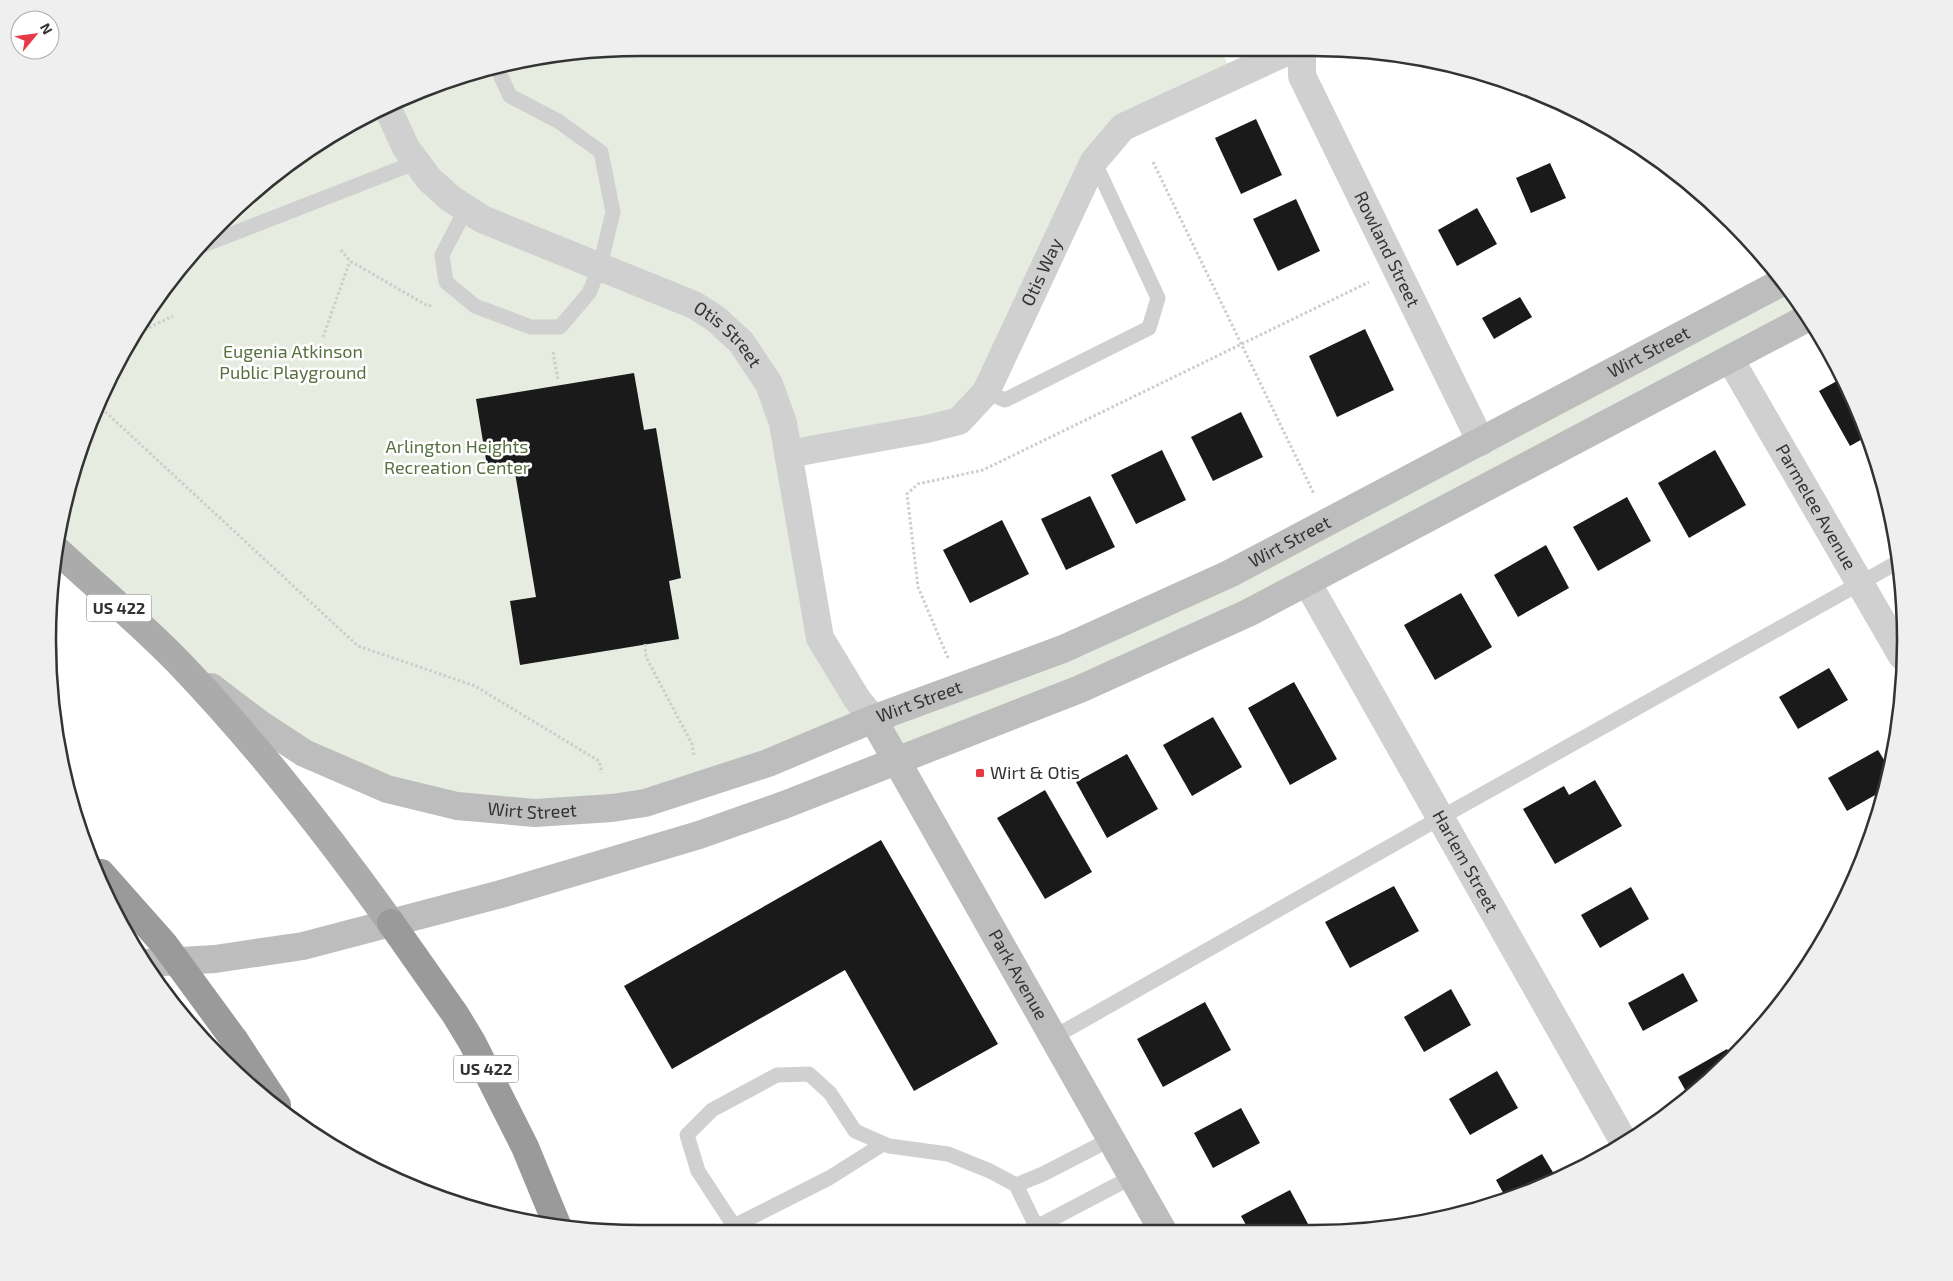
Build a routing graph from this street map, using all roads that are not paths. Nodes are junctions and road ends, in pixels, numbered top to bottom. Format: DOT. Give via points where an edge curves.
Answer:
graph roads {
  1 [pos="1291,56"];
  2 [pos="1297,56"];
  3 [pos="500,74"];
  4 [pos="390,113"];
  5 [pos="1094,161"];
  6 [pos="416,162"];
  7 [pos="466,209"];
  8 [pos="214,241"];
  9 [pos="600,266"];
  10 [pos="1776,285"];
  11 [pos="1801,321"];
  12 [pos="1730,359"];
  13 [pos="986,392"];
  14 [pos="1481,442"];
  15 [pos="788,454"];
  16 [pos="62,555"];
  17 [pos="1892,565"];
  18 [pos="1307,582"];
  19 [pos="1861,583"];
  20 [pos="1897,647"];
  21 [pos="182,666"];
  22 [pos="873,719"];
  23 [pos="896,762"];
  24 [pos="1440,818"];
  25 [pos="109,883"];
  26 [pos="391,923"];
  27 [pos="153,963"];
  28 [pos="1054,1037"];
  29 [pos="268,1091"];
  30 [pos="1621,1136"];
  31 [pos="1111,1139"];
  32 [pos="883,1144"];
  33 [pos="1132,1177"];
  34 [pos="1016,1185"];
  35 [pos="554,1218"];
  36 [pos="733,1225"];
  37 [pos="736,1225"];
  38 [pos="1031,1225"];
  39 [pos="1038,1225"];
  40 [pos="1160,1225"];
  1 -- 5 [label="street, Otis Way" via="1123,127"];
  2 -- 14 [label="street, Rowland Street" via="1302,76"];
  3 -- 9 [label="lane" via="510,96 558,121 601,152 613,212"];
  4 -- 6 [label="street, Otis Street"];
  5 -- 13 [label="street, Otis Way"];
  5 -- 13 [label="lane" via="1158,298 1149,328 1005,400"];
  6 -- 7 [label="street, Otis Street" via="429,179"];
  6 -- 8 [label="lane"];
  7 -- 9 [label="street, Otis Street" via="511,232"];
  7 -- 9 [label="lane" via="442,255 446,282 476,306 531,326 560,326 589,293"];
  9 -- 15 [label="street, Otis Street" via="694,305 716,319 741,342 769,384 783,424"];
  10 -- 14 [label="main road, Wirt Street"];
  11 -- 12 [label="main road"];
  12 -- 18 [label="main road"];
  12 -- 19 [label="street, Parmelee Avenue"];
  13 -- 15 [label="street, Otis Way" via="959,421 927,430"];
  14 -- 22 [label="main road, Wirt Street" via="1194,590 1063,649"];
  15 -- 22 [label="street, Otis Street" via="820,638"];
  16 -- 21 [label="main road, Wirt Street / US 422"];
  17 -- 19 [label="lane"];
  18 -- 23 [label="main road" via="1248,613 1080,689"];
  18 -- 24 [label="street, Harlem Street"];
  19 -- 20 [label="street, Parmelee Avenue"];
  19 -- 24 [label="lane"];
  21 -- 22 [label="main road, Wirt Street" via="304,753 378,786 457,806 535,813 645,803 768,763"];
  21 -- 26 [label="main road, US 422" via="300,800"];
  22 -- 23 [label="main road, Park Avenue"];
  23 -- 26 [label="main road" via="699,835"];
  23 -- 28 [label="main road, Park Avenue"];
  24 -- 28 [label="lane"];
  24 -- 30 [label="street, Harlem Street"];
  25 -- 29 [label="highway, bridge" via="164,944"];
  26 -- 27 [label="main road" via="303,946 215,959"];
  26 -- 35 [label="highway, US 422" via="472,1042 525,1147"];
  28 -- 31 [label="main road, Park Avenue"];
  31 -- 33 [label="main road, Park Avenue"];
  31 -- 34 [label="lane"];
  32 -- 34 [label="lane" via="948,1154"];
  32 -- 36 [label="lane" via="855,1131 830,1093 809,1074 777,1074 712,1110 687,1135 698,1171"];
  32 -- 37 [label="lane" via="829,1178"];
  33 -- 39 [label="lane"];
  33 -- 40 [label="main road, Park Avenue"];
  34 -- 38 [label="lane"];
}
